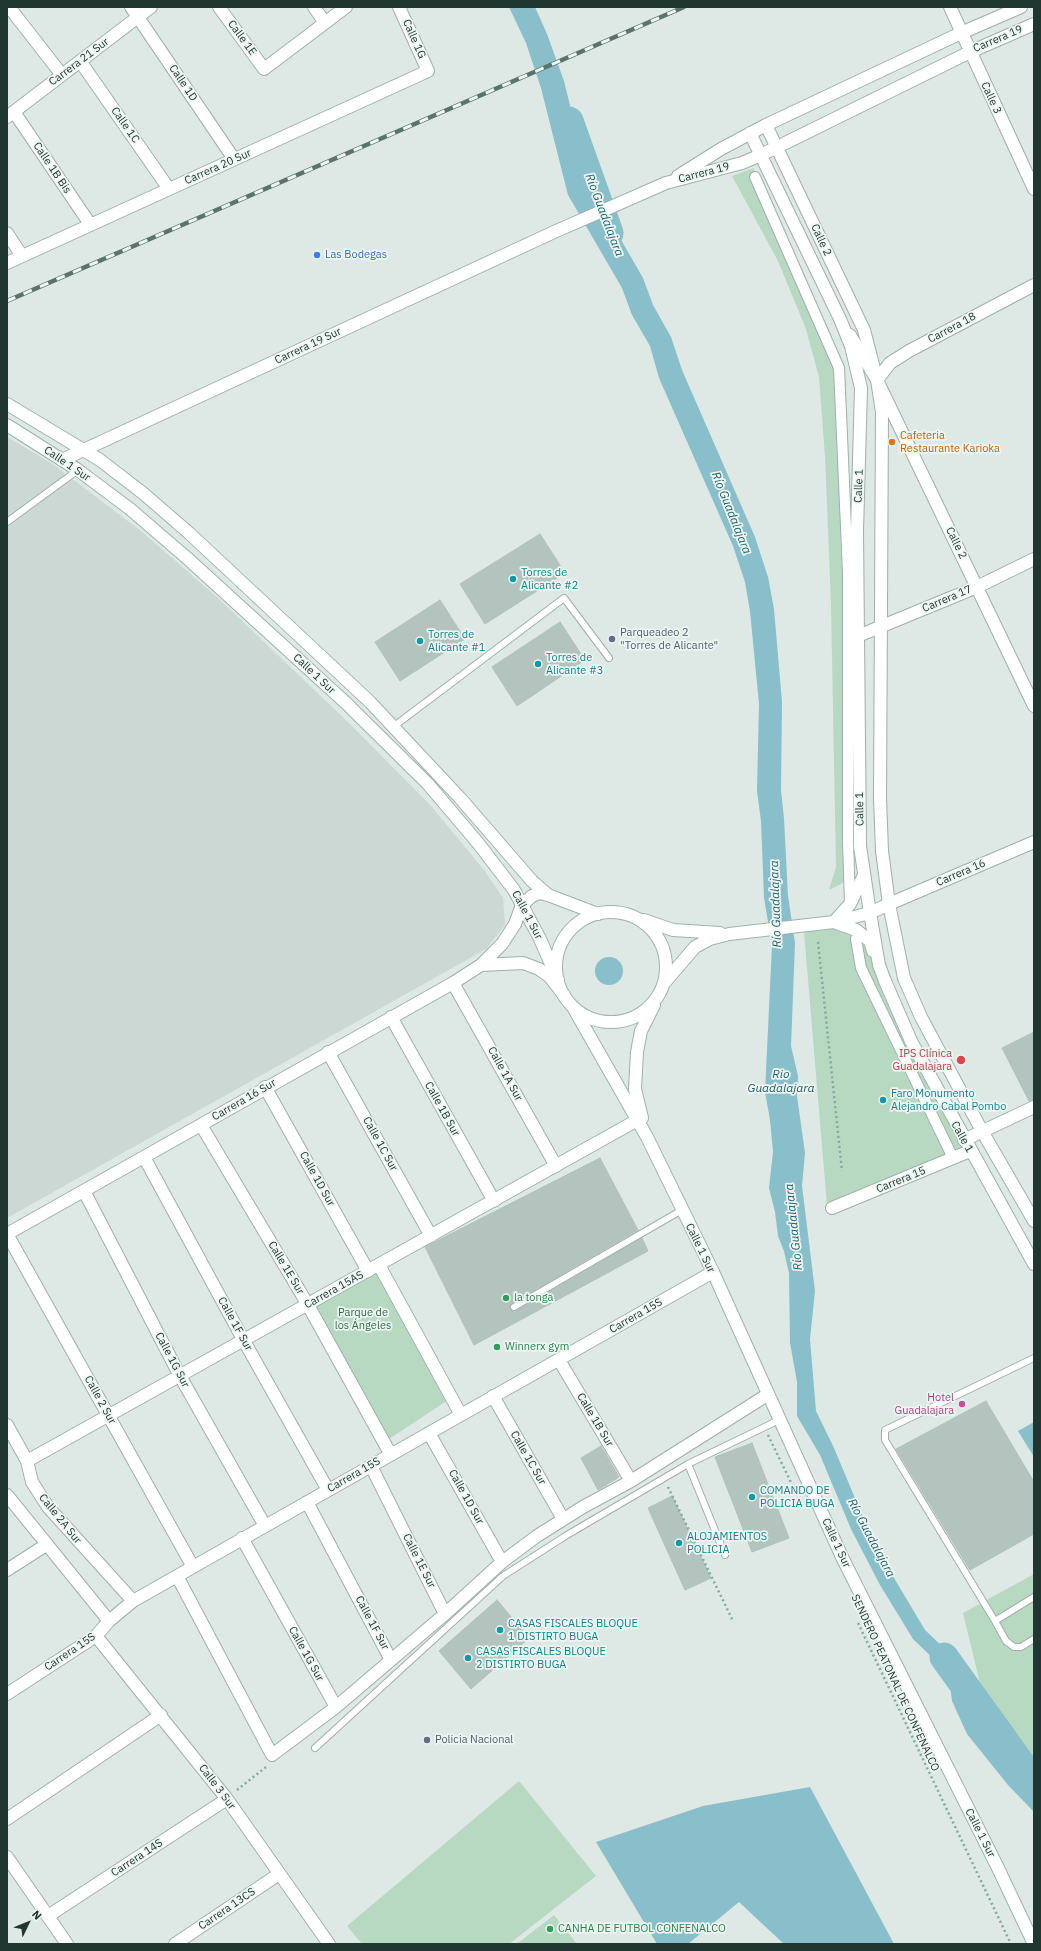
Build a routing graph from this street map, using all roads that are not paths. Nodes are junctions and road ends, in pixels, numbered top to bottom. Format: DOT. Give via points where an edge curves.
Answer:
graph roads {
  1 [pos="8,7"];
  2 [pos="131,7"];
  3 [pos="151,7"];
  4 [pos="219,7"];
  5 [pos="314,7"];
  6 [pos="346,7"];
  7 [pos="400,7"];
  8 [pos="950,7"];
  9 [pos="1021,7"];
  10 [pos="138,17"];
  11 [pos="326,23"];
  12 [pos="1034,24"];
  13 [pos="961,33"];
  14 [pos="970,52"];
  15 [pos="80,61"];
  16 [pos="428,71"];
  17 [pos="62,75"];
  18 [pos="10,115"];
  19 [pos="766,125"];
  20 [pos="750,133"];
  21 [pos="777,147"];
  22 [pos="760,155"];
  23 [pos="234,159"];
  24 [pos="755,177"];
  25 [pos="666,183"];
  26 [pos="169,189"];
  27 [pos="1034,189"];
  28 [pos="90,224"];
  29 [pos="7,233"];
  30 [pos="22,256"];
  31 [pos="7,263"];
  32 [pos="1034,285"];
  33 [pos="840,319"];
  34 [pos="877,380"];
  35 [pos="7,404"];
  36 [pos="7,425"];
  37 [pos="83,450"];
  38 [pos="62,460"];
  39 [pos="78,470"];
  40 [pos="7,522"];
  41 [pos="1034,559"];
  42 [pos="977,587"];
  43 [pos="880,628"];
  44 [pos="858,636"];
  45 [pos="609,658"];
  46 [pos="1034,706"];
  47 [pos="393,727"];
  48 [pos="1034,842"];
  49 [pos="864,875"];
  50 [pos="548,895"];
  51 [pos="850,904"];
  52 [pos="889,904"];
  53 [pos="522,905"];
  54 [pos="870,912"];
  55 [pos="598,914"];
  56 [pos="633,916"];
  57 [pos="833,922"];
  58 [pos="729,934"];
  59 [pos="856,939"];
  60 [pos="481,965"];
  61 [pos="879,965"];
  62 [pos="558,980"];
  63 [pos="665,982"];
  64 [pos="453,983"];
  65 [pos="564,995"];
  66 [pos="657,999"];
  67 [pos="573,1007"];
  68 [pos="391,1017"];
  69 [pos="328,1052"];
  70 [pos="266,1087"];
  71 [pos="1034,1107"];
  72 [pos="640,1119"];
  73 [pos="202,1125"];
  74 [pos="982,1132"];
  75 [pos="964,1140"];
  76 [pos="970,1151"];
  77 [pos="144,1157"];
  78 [pos="953,1158"];
  79 [pos="556,1166"];
  80 [pos="84,1192"];
  81 [pos="494,1201"];
  82 [pos="832,1208"];
  83 [pos="682,1210"];
  84 [pos="1034,1220"];
  85 [pos="7,1234"];
  86 [pos="431,1236"];
  87 [pos="1034,1264"];
  88 [pos="379,1265"];
  89 [pos="368,1271"];
  90 [pos="712,1272"];
  91 [pos="308,1305"];
  92 [pos="514,1307"];
  93 [pos="244,1341"];
  94 [pos="1034,1358"];
  95 [pos="559,1360"];
  96 [pos="180,1376"];
  97 [pos="767,1395"];
  98 [pos="493,1396"];
  99 [pos="461,1415"];
  100 [pos="109,1416"];
  101 [pos="779,1420"];
  102 [pos="7,1425"];
  103 [pos="429,1433"];
  104 [pos="391,1454"];
  105 [pos="27,1462"];
  106 [pos="688,1464"];
  107 [pos="371,1466"];
  108 [pos="631,1481"];
  109 [pos="328,1490"];
  110 [pos="7,1495"];
  111 [pos="307,1502"];
  112 [pos="563,1519"];
  113 [pos="265,1526"];
  114 [pos="242,1538"];
  115 [pos="46,1545"];
  116 [pos="725,1555"];
  117 [pos="502,1562"];
  118 [pos="193,1567"];
  119 [pos="7,1570"];
  120 [pos="177,1576"];
  121 [pos="1034,1597"];
  122 [pos="133,1601"];
  123 [pos="445,1614"];
  124 [pos="995,1620"];
  125 [pos="109,1621"];
  126 [pos="96,1636"];
  127 [pos="1034,1639"];
  128 [pos="391,1660"];
  129 [pos="7,1694"];
  130 [pos="336,1707"];
  131 [pos="161,1715"];
  132 [pos="315,1748"];
  133 [pos="230,1796"];
  134 [pos="7,1819"];
  135 [pos="7,1857"];
  136 [pos="279,1874"];
  137 [pos="48,1916"];
  138 [pos="67,1944"];
  139 [pos="175,1944"];
  140 [pos="328,1944"];
  141 [pos="1034,1944"];
  1 -- 17 [label="street"];
  2 -- 10 [label="street, Calle 1D"];
  3 -- 10 [label="street, Carrera 21 Sur"];
  4 -- 11 [label="street, Calle 1E" via="264,69"];
  5 -- 11 [label="street"];
  6 -- 11 [label="street"];
  7 -- 16 [label="street, Calle 1G"];
  8 -- 13 [label="street, Calle 3"];
  9 -- 13 [label="street, Carrera 19"];
  10 -- 15 [label="street, Carrera 21 Sur"];
  10 -- 23 [label="street, Calle 1D"];
  12 -- 14 [label="street, Carrera 19"];
  13 -- 14 [label="street, Calle 3"];
  13 -- 19 [label="street, Carrera 19"];
  14 -- 21 [label="street, Carrera 19"];
  14 -- 27 [label="street, Calle 3"];
  15 -- 17 [label="street, Carrera 21 Sur"];
  15 -- 26 [label="street, Calle 1C"];
  16 -- 23 [label="street, Carrera 20 Sur"];
  17 -- 18 [label="street, Carrera 21 Sur"];
  18 -- 28 [label="street, Calle 1B Bis"];
  19 -- 20 [label="street, Carrera 19"];
  19 -- 21 [label="street, Calle 2"];
  20 -- 22 [label="street, Calle 2"];
  20 -- 25 [label="street, Carrera 19"];
  21 -- 22 [label="street, Carrera 19"];
  21 -- 34 [label="street, Calle 2" via="864,330"];
  22 -- 25 [label="street, Carrera 19" via="742,163"];
  22 -- 33 [label="street, Calle 2"];
  23 -- 26 [label="street, Carrera 20 Sur"];
  24 -- 51 [label="street" via="839,368 848,573"];
  25 -- 37 [label="street, Carrera 19 Sur" via="554,232"];
  26 -- 28 [label="street, Carrera 20 Sur"];
  28 -- 30 [label="street, Carrera 20 Sur"];
  29 -- 30 [label="street"];
  30 -- 31 [label="street, Carrera 20 Sur"];
  32 -- 34 [label="street, Carrera 18" via="909,351 890,363"];
  33 -- 34 [label="street, Calle 2"];
  33 -- 44 [label="street, Calle 1" via="851,346 861,388 857,531"];
  34 -- 42 [label="street, Calle 2"];
  34 -- 43 [label="street, Calle 1" via="882,412"];
  35 -- 37 [label="street, Calle 1 Sur"];
  36 -- 38 [label="street, Calle 1 Sur"];
  37 -- 38 [label="street, Carrera 19 Sur"];
  37 -- 47 [label="street, Calle 1 Sur" via="144,494 189,533 370,702"];
  38 -- 39 [label="street, Calle 1 Sur"];
  39 -- 40 [label="lane"];
  39 -- 53 [label="street, Calle 1 Sur" via="130,509 188,558 368,725 428,784 514,890"];
  41 -- 42 [label="street, Carrera 17"];
  42 -- 43 [label="street, Carrera 17"];
  42 -- 46 [label="street, Calle 2"];
  43 -- 44 [label="street, Carrera 17"];
  43 -- 52 [label="street, Calle 1" via="880,798 882,851"];
  44 -- 49 [label="street, Calle 1" via="860,846"];
  45 -- 47 [label="lane" via="564,598"];
  47 -- 50 [label="street, Calle 1 Sur"];
  48 -- 52 [label="street, Carrera 16"];
  49 -- 51 [label="street"];
  49 -- 54 [label="street, Calle 1"];
  50 -- 53 [label="street" via="539,893"];
  50 -- 55 [label="street, Calle 1 Sur"];
  51 -- 57 [label="street"];
  52 -- 54 [label="street, Carrera 16"];
  52 -- 74 [label="street, Calle 1" via="904,978 921,1017"];
  53 -- 60 [label="street, Carrera 16 Sur" via="509,935"];
  53 -- 62 [label="street, Calle 1 Sur"];
  54 -- 57 [label="street, Carrera 16"];
  54 -- 61 [label="street, Calle 1"];
  55 -- 56 [label="street" via="619,912"];
  55 -- 62 [label="street" via="582,920 568,932 559,948 556,966"];
  56 -- 58 [label="street" via="673,930"];
  56 -- 63 [label="street" via="656,934 663,948 667,968"];
  57 -- 58 [label="street, Carrera 16"];
  57 -- 61 [label="street" via="856,930 870,941"];
  58 -- 63 [label="street" via="710,939 695,947"];
  59 -- 78 [label="street" via="861,968"];
  60 -- 64 [label="street, Carrera 16 Sur"];
  60 -- 65 [label="street, Carrera 16 Sur" via="522,963 539,969 549,976"];
  61 -- 75 [label="street, Calle 1" via="911,1041"];
  62 -- 65 [label="street"];
  63 -- 66 [label="street"];
  64 -- 68 [label="street, Carrera 16 Sur"];
  64 -- 79 [label="street, Calle 1A Sur"];
  65 -- 67 [label="street"];
  66 -- 67 [label="street" via="645,1011 630,1019 615,1022 587,1016"];
  66 -- 72 [label="street, Calle 1 Sur" via="641,1032 637,1052 635,1089"];
  67 -- 72 [label="street, Calle 1 Sur"];
  68 -- 69 [label="street, Carrera 16 Sur"];
  68 -- 81 [label="street, Calle 1B Sur"];
  69 -- 70 [label="street, Carrera 16 Sur"];
  69 -- 86 [label="street, Calle 1C Sur"];
  70 -- 73 [label="street, Carrera 16 Sur"];
  70 -- 89 [label="street, Calle 1D Sur"];
  71 -- 74 [label="street"];
  72 -- 79 [label="street, Carrera 15AS"];
  72 -- 83 [label="street, Calle 1 Sur"];
  73 -- 77 [label="street, Carrera 16 Sur"];
  73 -- 91 [label="street, Calle 1E Sur"];
  74 -- 75 [label="street"];
  74 -- 84 [label="street, Calle 1"];
  75 -- 76 [label="street, Calle 1"];
  76 -- 78 [label="street, Carrera 15"];
  76 -- 87 [label="street, Calle 1"];
  77 -- 80 [label="street, Carrera 16 Sur"];
  77 -- 93 [label="street, Calle 1F Sur"];
  78 -- 82 [label="street, Carrera 15"];
  79 -- 81 [label="street, Carrera 15AS"];
  80 -- 85 [label="street, Carrera 16 Sur"];
  80 -- 96 [label="street, Calle 1G Sur"];
  81 -- 86 [label="street, Carrera 15AS"];
  83 -- 90 [label="street, Calle 1 Sur"];
  83 -- 92 [label="lane"];
  85 -- 100 [label="street, Calle 2 Sur"];
  86 -- 88 [label="street, Carrera 15AS"];
  88 -- 89 [label="street, Carrera 15AS"];
  88 -- 99 [label="street"];
  89 -- 91 [label="street, Carrera 15AS"];
  90 -- 95 [label="street, Carrera 15S"];
  90 -- 97 [label="street, Calle 1 Sur"];
  91 -- 93 [label="street, Carrera 15AS"];
  91 -- 104 [label="street, Calle 1E Sur"];
  93 -- 96 [label="street, Carrera 15AS"];
  93 -- 109 [label="street, Calle 1F Sur"];
  94 -- 124 [label="lane" via="885,1430 885,1440"];
  95 -- 98 [label="street, Carrera 15S"];
  95 -- 108 [label="street, Calle 1B Sur"];
  96 -- 100 [label="street, Carrera 15AS"];
  96 -- 113 [label="street, Calle 1G Sur"];
  97 -- 101 [label="street, Calle 1 Sur"];
  97 -- 108 [label="street"];
  98 -- 99 [label="street, Carrera 15S"];
  98 -- 112 [label="street, Calle 1C Sur"];
  99 -- 103 [label="street, Carrera 15S"];
  100 -- 105 [label="street, Carrera 15AS"];
  100 -- 118 [label="street, Calle 2 Sur"];
  101 -- 106 [label="lane"];
  101 -- 141 [label="street, Calle 1 Sur" via="845,1562"];
  102 -- 105 [label="street, Calle 2A Sur"];
  103 -- 104 [label="street, Carrera 15S"];
  103 -- 117 [label="street, Calle 1D Sur"];
  104 -- 107 [label="street, Carrera 15S"];
  105 -- 122 [label="street, Calle 2A Sur" via="32,1482 48,1507"];
  106 -- 116 [label="lane"];
  106 -- 132 [label="lane" via="503,1576"];
  107 -- 109 [label="street, Carrera 15S"];
  107 -- 123 [label="street, Calle 1E Sur"];
  108 -- 112 [label="street"];
  109 -- 111 [label="street, Carrera 15S"];
  110 -- 115 [label="street"];
  111 -- 113 [label="street, Carrera 15S"];
  111 -- 128 [label="street, Calle 1F Sur"];
  112 -- 117 [label="street"];
  113 -- 114 [label="street, Carrera 15S"];
  114 -- 118 [label="street, Carrera 15S"];
  114 -- 130 [label="street, Calle 1G Sur"];
  115 -- 119 [label="street"];
  115 -- 125 [label="street"];
  117 -- 123 [label="street"];
  118 -- 120 [label="street, Carrera 15S"];
  120 -- 122 [label="street, Carrera 15S"];
  120 -- 130 [label="street" via="271,1759"];
  121 -- 124 [label="lane"];
  122 -- 125 [label="street, Carrera 15S"];
  123 -- 128 [label="street"];
  124 -- 127 [label="lane" via="1006,1641 1014,1647 1021,1647"];
  125 -- 126 [label="street, Carrera 15S"];
  126 -- 129 [label="street, Carrera 15S"];
  126 -- 131 [label="street, Calle 3 Sur"];
  128 -- 130 [label="street"];
  131 -- 133 [label="street, Calle 3 Sur"];
  131 -- 134 [label="street"];
  133 -- 136 [label="street, Calle 3 Sur"];
  133 -- 137 [label="street, Carrera 14S"];
  135 -- 137 [label="street"];
  136 -- 139 [label="street, Carrera 13CS"];
  136 -- 140 [label="street, Calle 3 Sur"];
  137 -- 138 [label="street"];
}
